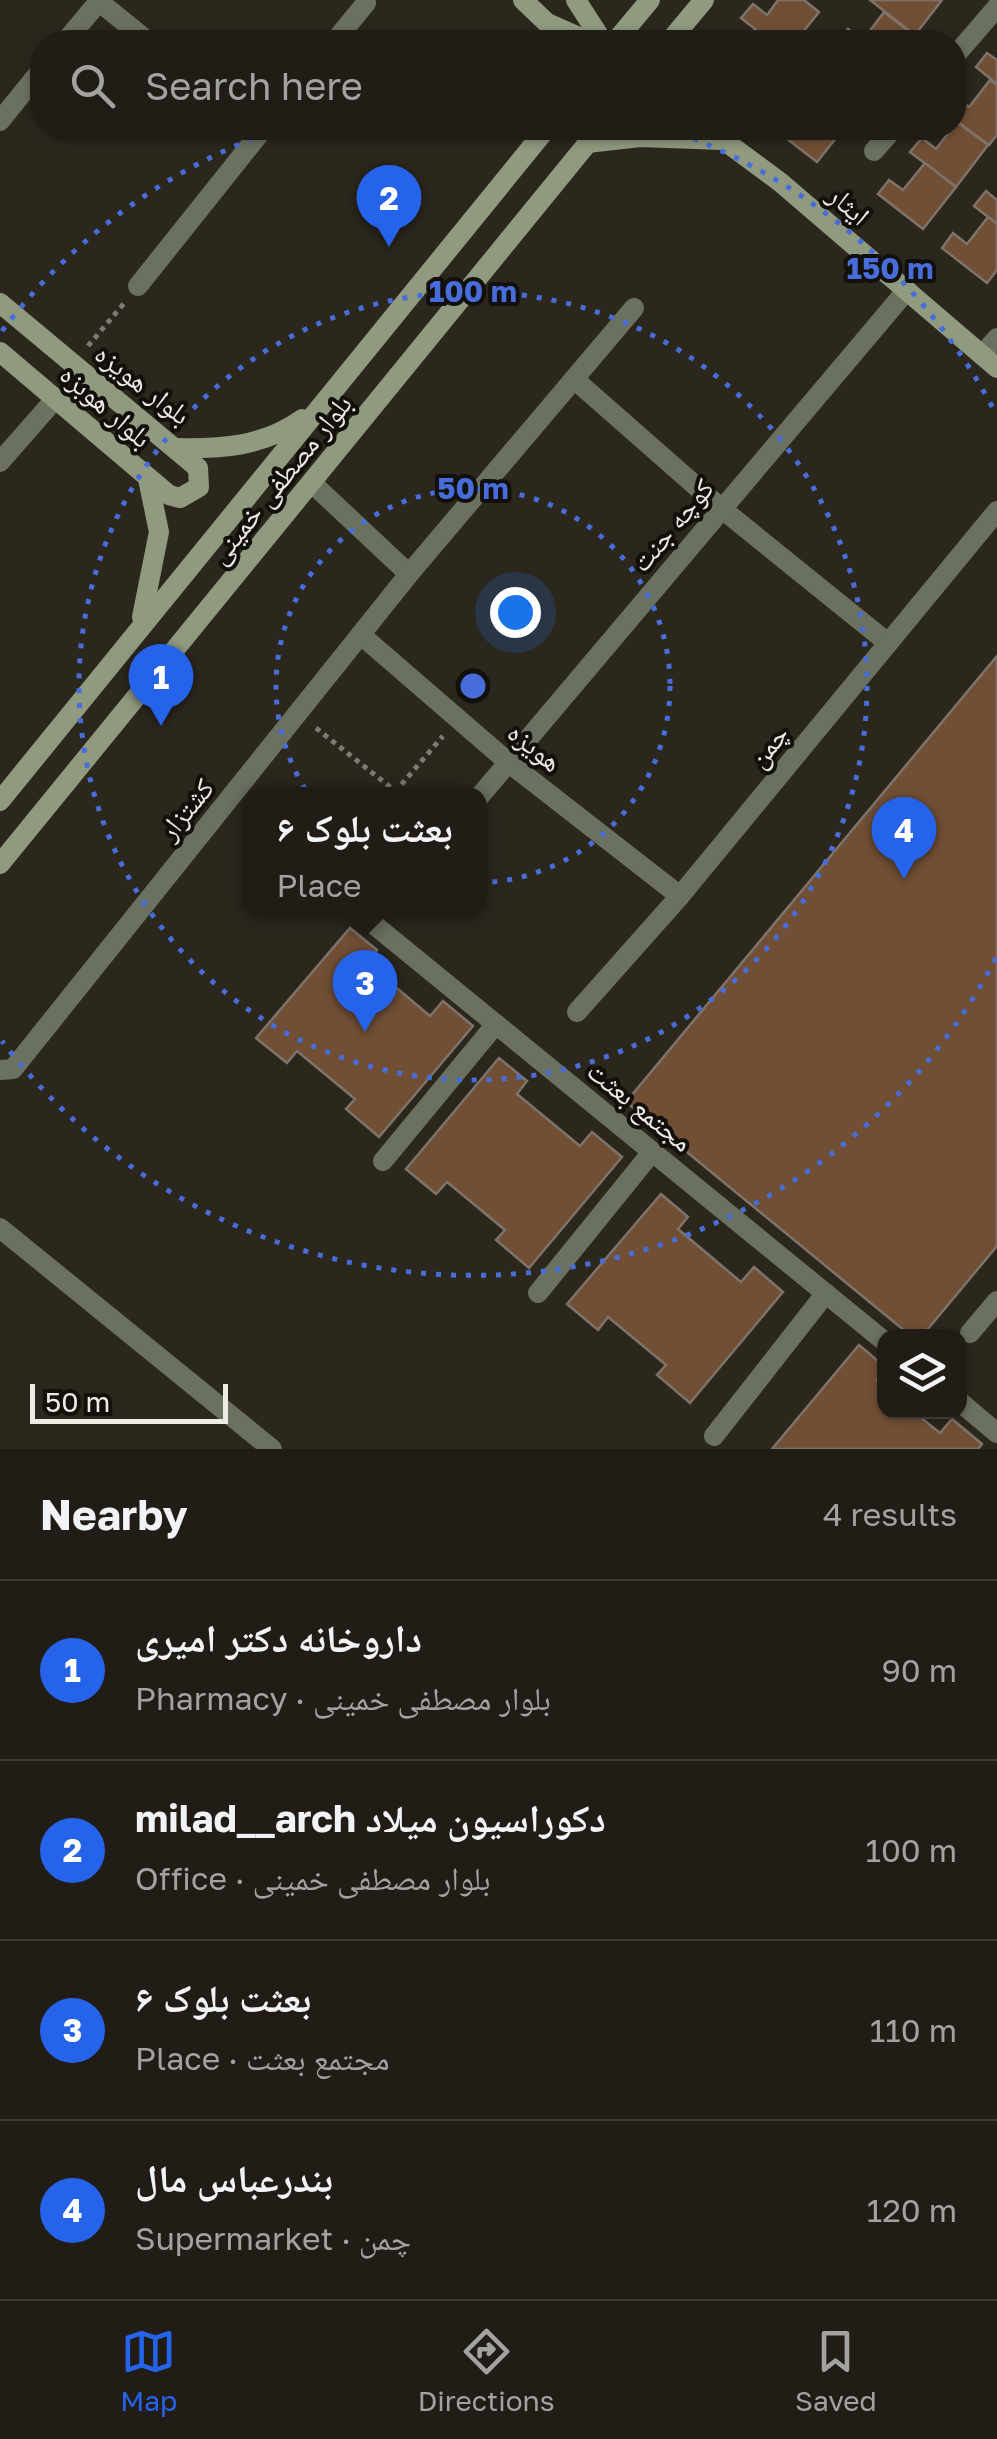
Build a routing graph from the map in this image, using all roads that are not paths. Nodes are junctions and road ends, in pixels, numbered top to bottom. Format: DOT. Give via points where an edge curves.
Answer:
graph roads {
  1 [pos="98,0"];
  2 [pos="523,0"];
  3 [pos="576,0"];
  4 [pos="650,0"];
  5 [pos="366,3"];
  6 [pos="700,5"];
  7 [pos="997,7"];
  8 [pos="74,30"];
  9 [pos="134,30"];
  10 [pos="344,30"];
  11 [pos="548,30"];
  12 [pos="595,30"];
  13 [pos="626,30"];
  14 [pos="679,30"];
  15 [pos="694,30"];
  16 [pos="967,41"];
  17 [pos="30,84"];
  18 [pos="0,121"];
  19 [pos="251,140"];
  20 [pos="537,140"];
  21 [pos="590,140"];
  22 [pos="726,140"];
  23 [pos="884,140"];
  24 [pos="874,151"];
  25 [pos="138,286"];
  26 [pos="906,290"];
  27 [pos="0,303"];
  28 [pos="634,308"];
  29 [pos="997,338"];
  30 [pos="0,352"];
  31 [pos="990,362"];
  32 [pos="574,379"];
  33 [pos="56,398"];
  34 [pos="322,404"];
  35 [pos="175,448"];
  36 [pos="0,462"];
  37 [pos="147,478"];
  38 [pos="313,484"];
  39 [pos="722,509"];
  40 [pos="997,511"];
  41 [pos="409,574"];
  42 [pos="138,630"];
  43 [pos="361,635"];
  44 [pos="888,643"];
  45 [pos="508,762"];
  46 [pos="487,788"];
  47 [pos="0,801"];
  48 [pos="0,864"];
  49 [pos="680,896"];
  50 [pos="366,917"];
  51 [pos="577,1012"];
  52 [pos="496,1024"];
  53 [pos="0,1070"];
  54 [pos="652,1152"];
  55 [pos="383,1161"];
  56 [pos="0,1228"];
  57 [pos="538,1292"];
  58 [pos="826,1294"];
  59 [pos="997,1302"];
  60 [pos="970,1333"];
  61 [pos="877,1335"];
  62 [pos="967,1408"];
  63 [pos="997,1433"];
  64 [pos="714,1436"];
  65 [pos="272,1449"];
  1 -- 8 [label="street"];
  1 -- 9 [label="street"];
  2 -- 11 [label="main road"];
  3 -- 12 [label="main road"];
  4 -- 13 [label="main road"];
  5 -- 10 [label="street"];
  6 -- 14 [label="main road"];
  6 -- 15 [label="main road"];
  7 -- 16 [label="street"];
  17 -- 18 [label="street"];
  19 -- 25 [label="street"];
  20 -- 34 [label="main road, بلوار مصطفی خمینی"];
  21 -- 38 [label="main road, بلوار مصطفی خمینی"];
  22 -- 26 [label="main road, ایثار"];
  23 -- 24 [label="street"];
  26 -- 31 [label="main road, ایثار"];
  26 -- 39 [label="street, کوچه جنت"];
  27 -- 35 [label="main road, بلوار هویزه"];
  28 -- 32 [label="street, کشتزار"];
  29 -- 31 [label="street"];
  30 -- 33 [label="main road, بلوار هوبزه"];
  32 -- 39 [label="street"];
  32 -- 41 [label="street, کشتزار"];
  33 -- 36 [label="street"];
  33 -- 37 [label="main road, بلوار هوبزه"];
  34 -- 35 [label="main road, بلوار هویزه" via="257,442"];
  34 -- 42 [label="main road, بلوار مصطفی خمینی"];
  35 -- 37 [label="main road" via="198,468 199,488 180,498"];
  37 -- 42 [label="main road, بلوار هوبزه" via="159,532"];
  38 -- 41 [label="street"];
  38 -- 48 [label="main road, بلوار مصطفی خمینی"];
  39 -- 44 [label="street"];
  39 -- 45 [label="street, کوچه جنت"];
  40 -- 44 [label="street, چمن"];
  41 -- 43 [label="street, کشتزار"];
  42 -- 47 [label="main road, بلوار مصطفی خمینی"];
  43 -- 45 [label="street, هویزه"];
  43 -- 53 [label="street, کشتزار" via="13,1069"];
  44 -- 49 [label="street, چمن"];
  45 -- 46 [label="street, کوچه جنت"];
  45 -- 49 [label="street, هویزه"];
  49 -- 51 [label="street, چمن"];
  50 -- 52 [label="street, مجتمع بعثت"];
  52 -- 54 [label="street, مجتمع بعثت"];
  52 -- 55 [label="street"];
  54 -- 57 [label="street"];
  54 -- 58 [label="street, مجتمع بعثت"];
  56 -- 65 [label="street"];
  58 -- 61 [label="street, مجتمع بعثت"];
  58 -- 64 [label="street"];
  59 -- 60 [label="street"];
  62 -- 63 [label="street"];
}
